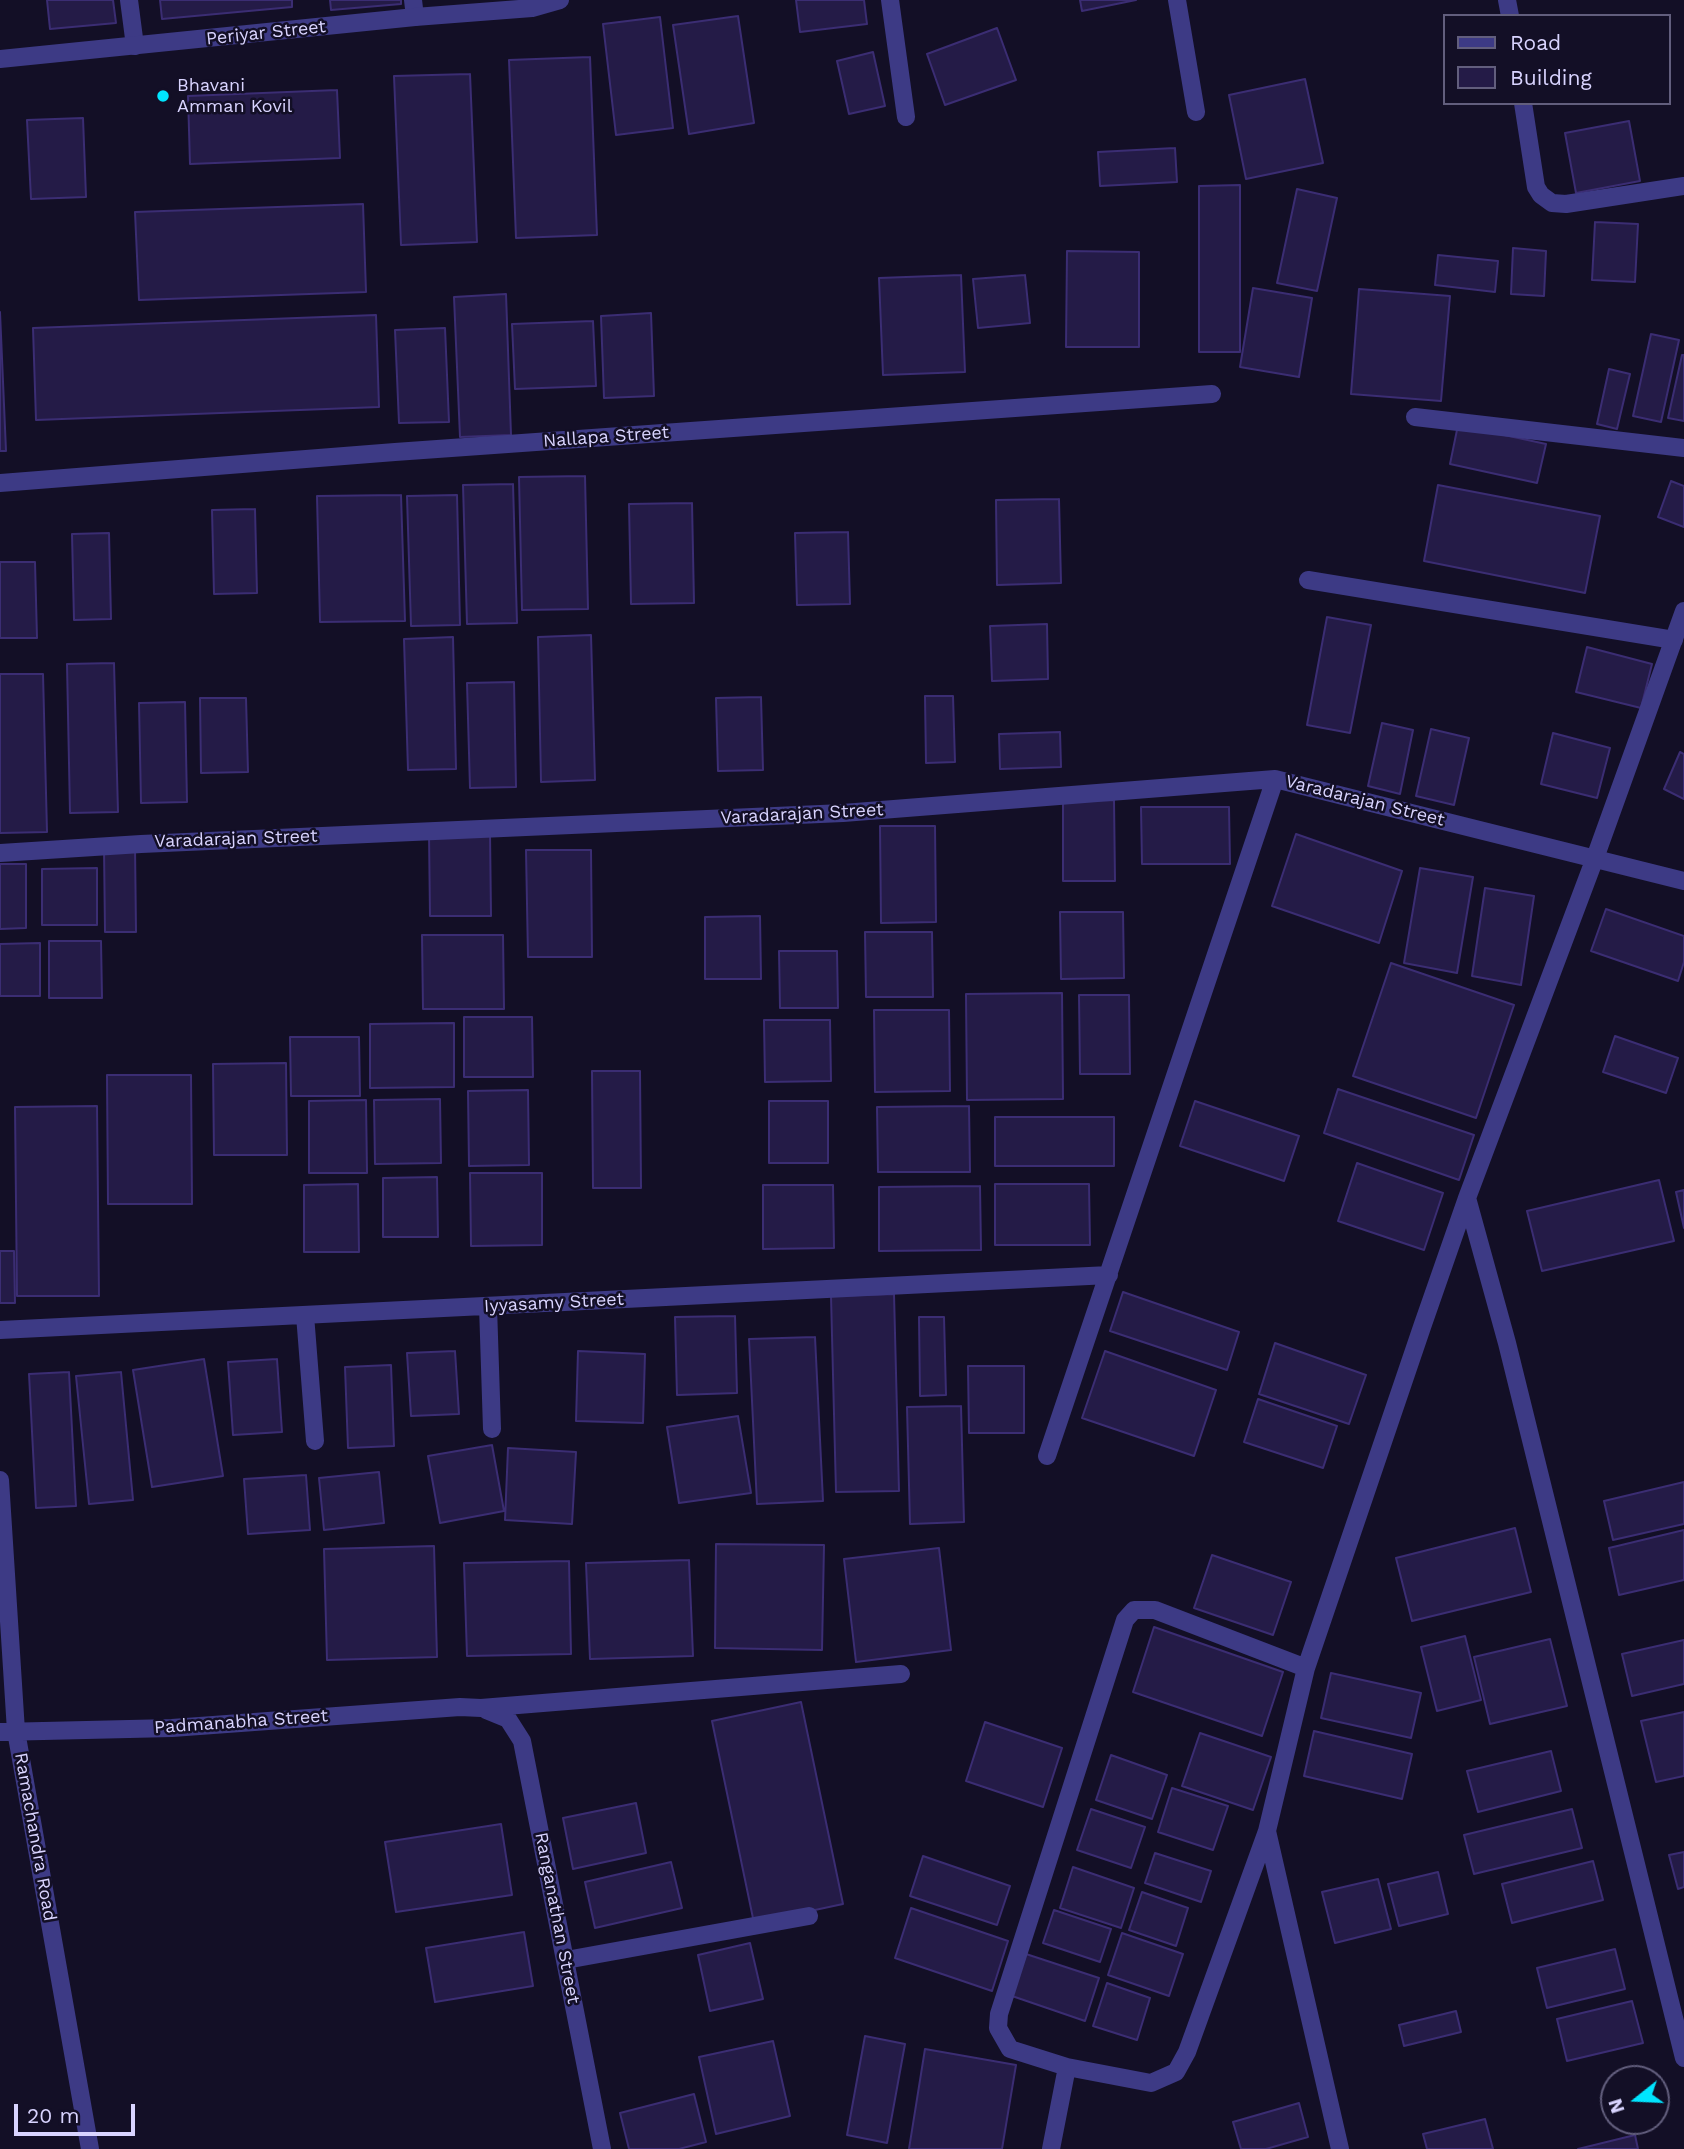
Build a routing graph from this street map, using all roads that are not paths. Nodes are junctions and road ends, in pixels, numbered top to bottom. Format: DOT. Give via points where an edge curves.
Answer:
graph roads {
  1 [pos="129,0"];
  2 [pos="560,0"];
  3 [pos="890,0"];
  4 [pos="1177,0"];
  5 [pos="414,9"];
  6 [pos="135,46"];
  7 [pos="0,59"];
  8 [pos="1523,105"];
  9 [pos="1196,112"];
  10 [pos="906,117"];
  11 [pos="1684,186"];
  12 [pos="1212,394"];
  13 [pos="1415,417"];
  14 [pos="1684,448"];
  15 [pos="0,483"];
  16 [pos="1308,580"];
  17 [pos="1684,611"];
  18 [pos="1674,640"];
  19 [pos="1275,779"];
  20 [pos="0,853"];
  21 [pos="1595,858"];
  22 [pos="1684,881"];
  23 [pos="1467,1198"];
  24 [pos="1108,1275"];
  25 [pos="488,1306"];
  26 [pos="305,1315"];
  27 [pos="0,1330"];
  28 [pos="492,1429"];
  29 [pos="315,1441"];
  30 [pos="1047,1456"];
  31 [pos="0,1480"];
  32 [pos="1306,1668"];
  33 [pos="901,1674"];
  34 [pos="481,1708"];
  35 [pos="8,1732"];
  36 [pos="1267,1831"];
  37 [pos="809,1916"];
  38 [pos="566,1960"];
  39 [pos="1684,2058"];
  40 [pos="1067,2067"];
  41 [pos="90,2149"];
  42 [pos="603,2149"];
  43 [pos="1051,2149"];
  44 [pos="1340,2149"];
  1 -- 6 [label="street"];
  2 -- 5 [label="street, Periyar Street" via="532,8"];
  3 -- 10 [label="street"];
  4 -- 9 [label="street"];
  5 -- 6 [label="street, Periyar Street"];
  6 -- 7 [label="street, Periyar Street"];
  8 -- 11 [label="street" via="1536,187 1552,203"];
  12 -- 15 [label="street, Nallapa Street"];
  13 -- 14 [label="street"];
  16 -- 18 [label="street"];
  17 -- 18 [label="street"];
  18 -- 21 [label="street"];
  19 -- 20 [label="street, Varadarajan Street" via="843,813"];
  19 -- 21 [label="street, Varadarajan Street"];
  19 -- 24 [label="street"];
  21 -- 22 [label="street, Varadarajan Street"];
  21 -- 23 [label="street"];
  23 -- 32 [label="street"];
  23 -- 39 [label="street"];
  24 -- 25 [label="street, Iyyasamy Street"];
  24 -- 30 [label="street"];
  25 -- 26 [label="street, Iyyasamy Street"];
  25 -- 28 [label="street"];
  26 -- 27 [label="street, Iyyasamy Street"];
  26 -- 29 [label="street"];
  31 -- 35 [label="street, Ramachandra Road"];
  32 -- 36 [label="street"];
  32 -- 40 [label="street" via="1155,1610 1134,1610 1125,1620 999,2014 998,2028 1010,2049"];
  33 -- 34 [label="street, Padmanabha Street"];
  34 -- 35 [label="street, Padmanabha Street" via="172,1728"];
  34 -- 38 [label="street, Ranganathan Street" via="508,1719 522,1741"];
  35 -- 41 [label="street, Ramachandra Road"];
  36 -- 40 [label="street" via="1188,2052 1176,2072 1151,2084"];
  36 -- 44 [label="street"];
  37 -- 38 [label="street"];
  38 -- 42 [label="street, Ranganathan Street"];
  40 -- 43 [label="street"];
}
